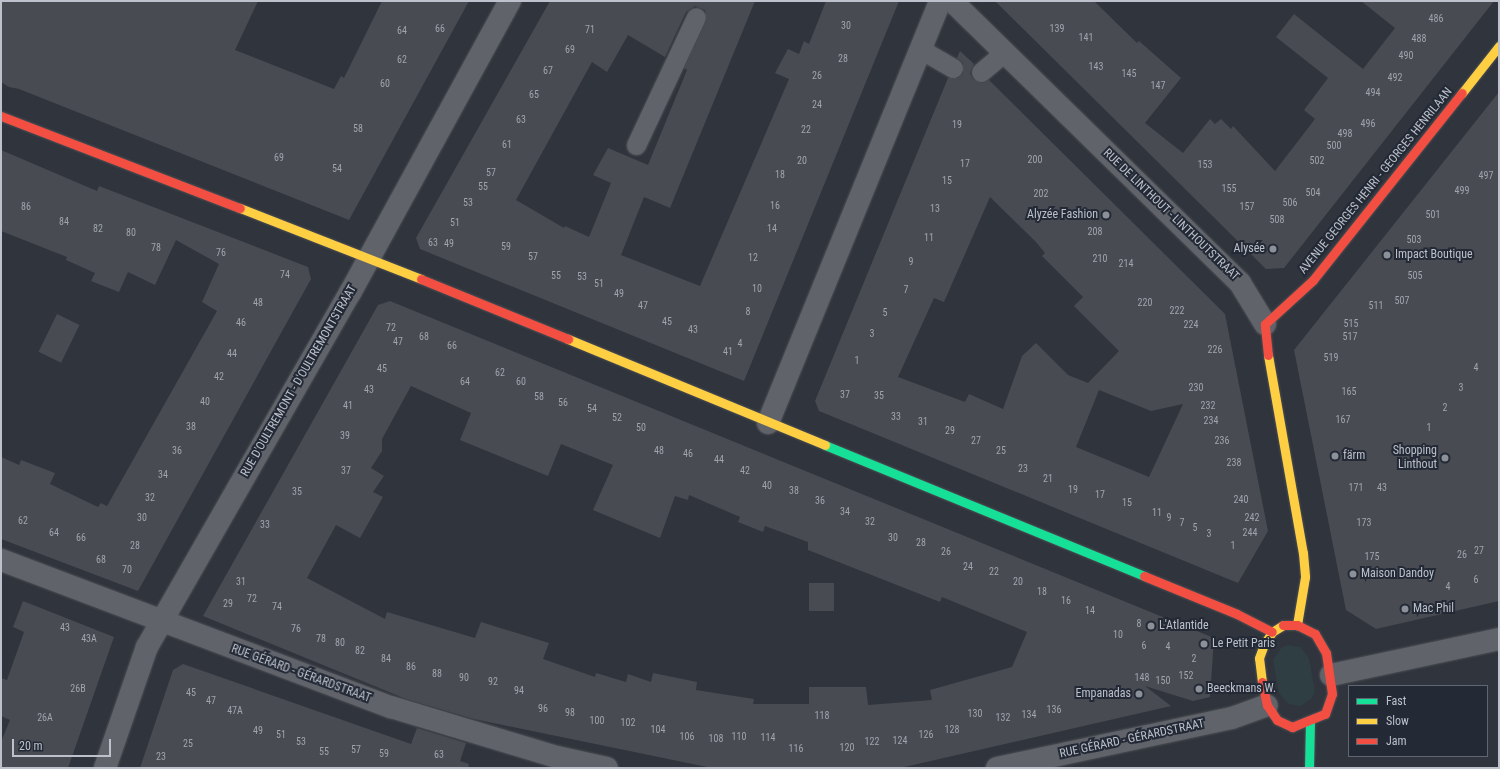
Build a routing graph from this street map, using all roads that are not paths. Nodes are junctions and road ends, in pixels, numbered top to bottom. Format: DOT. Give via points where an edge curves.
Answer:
graph roads {
  1 [pos="510,1"];
  2 [pos="940,1"];
  3 [pos="952,1"];
  4 [pos="696,17"];
  5 [pos="1499,46"];
  6 [pos="920,49"];
  7 [pos="1004,52"];
  8 [pos="953,68"];
  9 [pos="981,72"];
  10 [pos="1,116"];
  11 [pos="636,145"];
  12 [pos="368,258"];
  13 [pos="1265,324"];
  14 [pos="768,423"];
  15 [pos="1,560"];
  16 [pos="161,622"];
  17 [pos="1297,625"];
  18 [pos="1272,632"];
  19 [pos="1499,639"];
  20 [pos="1331,675"];
  21 [pos="1267,705"];
  22 [pos="1310,722"];
  23 [pos="105,768"];
  24 [pos="607,768"];
  25 [pos="997,768"];
  26 [pos="1309,768"];
  1 -- 12 [label="street, RUE D'OULTREMONT - D'OULTREMONTSTRAAT"];
  2 -- 6 [label="street"];
  3 -- 7 [label="street, RUE DE LINTHOUT - LINTHOUTSTRAAT"];
  4 -- 11 [label="lane"];
  5 -- 13 [label="street, AVENUE GEORGES HENRI - GEORGES HENRILAAN" via="1313,280"];
  6 -- 8 [label="lane"];
  6 -- 14 [label="street"];
  7 -- 9 [label="lane"];
  7 -- 13 [label="street, RUE DE LINTHOUT - LINTHOUTSTRAAT" via="1240,283"];
  10 -- 12 [label="street"];
  12 -- 14 [label="street"];
  12 -- 16 [label="street, RUE D'OULTREMONT - D'OULTREMONTSTRAAT"];
  13 -- 17 [label="street, RUE DE LINTHOUT - LINTHOUTSTRAAT" via="1269,364 1303,553 1305,577"];
  14 -- 18 [label="street" via="1237,614"];
  15 -- 16 [label="street, RUE GÉRARD - GÉRARDSTRAAT"];
  16 -- 23 [label="street, RUE D'OULTREMONT - D'OULTREMONTSTRAAT" via="147,647"];
  16 -- 24 [label="street, RUE GÉRARD - GÉRARDSTRAAT" via="391,707 557,757"];
  17 -- 18 [label="street" via="1284,625"];
  17 -- 20 [label="street" via="1315,634 1326,653"];
  18 -- 21 [label="street" via="1259,658"];
  19 -- 20 [label="street"];
  20 -- 22 [label="street" via="1332,694 1325,714"];
  21 -- 22 [label="street" via="1277,720 1292,727"];
  21 -- 25 [label="street, RUE GÉRARD - GÉRARDSTRAAT" via="1232,718"];
  22 -- 26 [label="street"];
}
